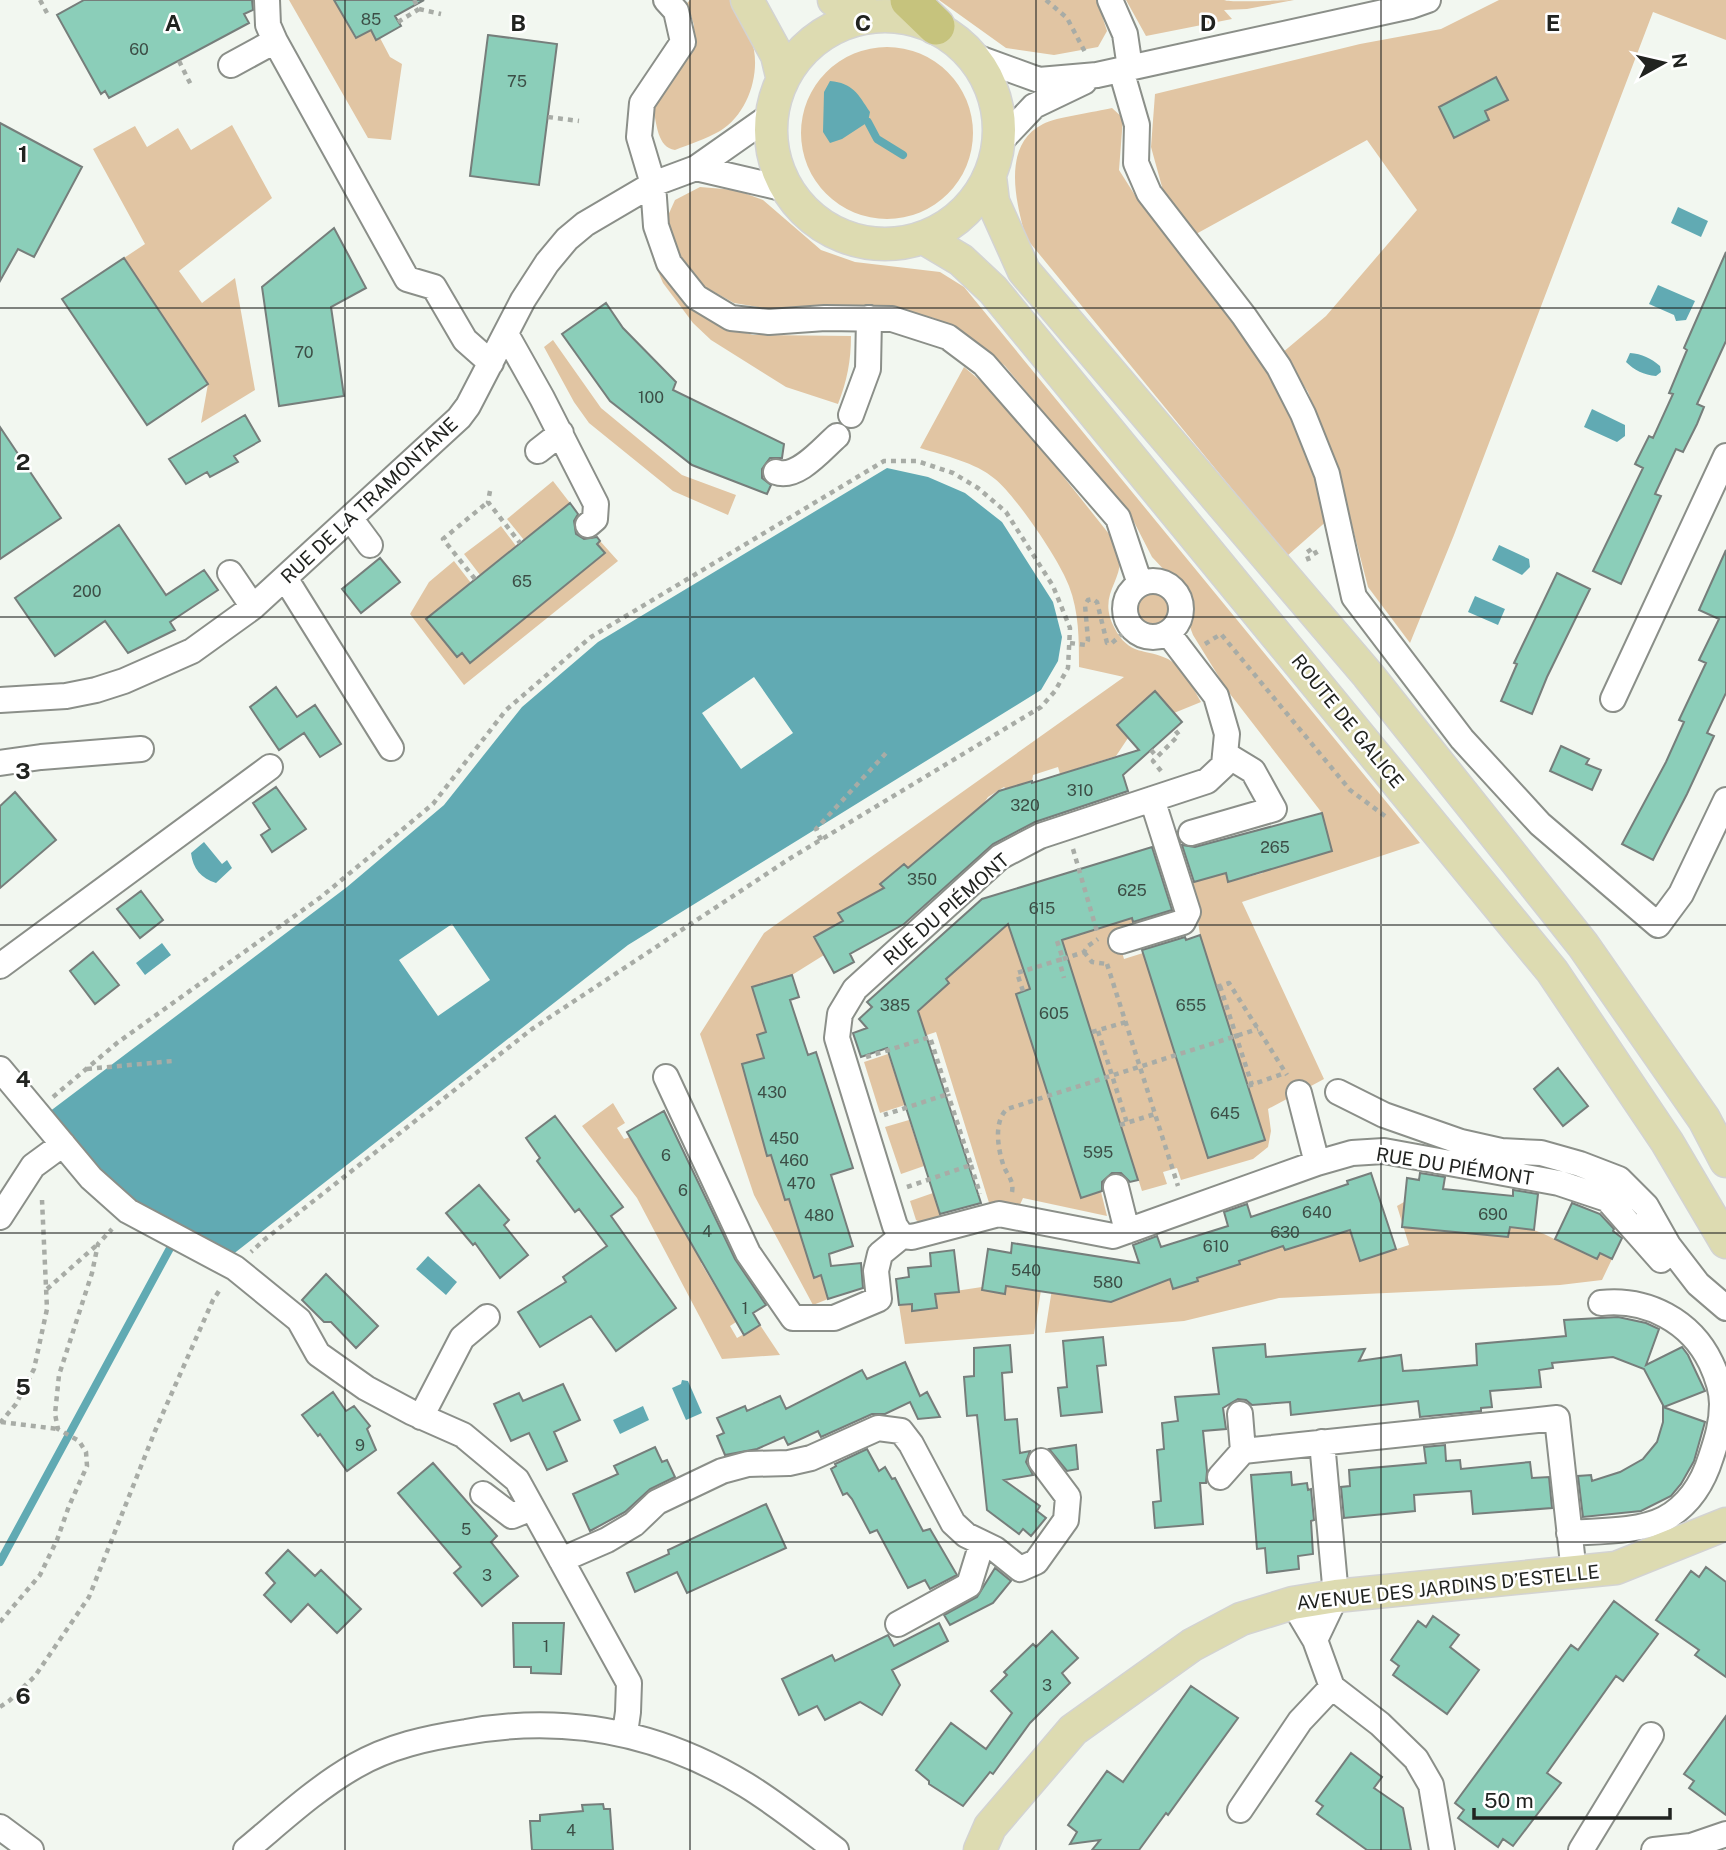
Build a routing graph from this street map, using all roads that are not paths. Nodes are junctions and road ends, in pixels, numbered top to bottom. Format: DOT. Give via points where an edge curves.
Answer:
graph roads {
  1 [pos="267,0"];
  2 [pos="666,0"];
  3 [pos="747,0"];
  4 [pos="834,0"];
  5 [pos="909,0"];
  6 [pos="1110,0"];
  7 [pos="1429,0"];
  8 [pos="870,15"];
  9 [pos="936,26"];
  10 [pos="275,41"];
  11 [pos="973,55"];
  12 [pos="231,65"];
  13 [pos="1116,71"];
  14 [pos="782,76"];
  15 [pos="770,116"];
  16 [pos="999,144"];
  17 [pos="696,168"];
  18 [pos="990,177"];
  19 [pos="653,184"];
  20 [pos="786,189"];
  21 [pos="924,238"];
  22 [pos="869,318"];
  23 [pos="506,334"];
  24 [pos="491,363"];
  25 [pos="851,415"];
  26 [pos="561,433"];
  27 [pos="836,436"];
  28 [pos="538,452"];
  29 [pos="1726,456"];
  30 [pos="776,472"];
  31 [pos="350,518"];
  32 [pos="588,525"];
  33 [pos="370,545"];
  34 [pos="289,564"];
  35 [pos="230,573"];
  36 [pos="1140,584"];
  37 [pos="253,607"];
  38 [pos="1168,633"];
  39 [pos="3,694"];
  40 [pos="1613,699"];
  41 [pos="391,748"];
  42 [pos="141,749"];
  43 [pos="1225,754"];
  44 [pos="0,763"];
  45 [pos="271,767"];
  46 [pos="1152,799"];
  47 [pos="1726,800"];
  48 [pos="1191,833"];
  49 [pos="1110,940"];
  50 [pos="0,966"];
  51 [pos="0,1069"];
  52 [pos="666,1077"];
  53 [pos="1293,1083"];
  54 [pos="1338,1091"];
  55 [pos="63,1144"];
  56 [pos="1726,1161"];
  57 [pos="1317,1163"];
  58 [pos="1116,1187"];
  59 [pos="0,1217"];
  60 [pos="1127,1231"];
  61 [pos="902,1236"];
  62 [pos="1726,1242"];
  63 [pos="1661,1260"];
  64 [pos="1601,1303"];
  65 [pos="1726,1308"];
  66 [pos="487,1317"];
  67 [pos="1240,1414"];
  68 [pos="421,1417"];
  69 [pos="1322,1443"];
  70 [pos="1242,1451"];
  71 [pos="1041,1461"];
  72 [pos="1220,1477"];
  73 [pos="483,1494"];
  74 [pos="532,1508"];
  75 [pos="1726,1524"];
  76 [pos="1569,1533"];
  77 [pos="982,1543"];
  78 [pos="561,1560"];
  79 [pos="1574,1573"];
  80 [pos="1336,1596"];
  81 [pos="1293,1603"];
  82 [pos="898,1624"];
  83 [pos="1315,1640"];
  84 [pos="1332,1687"];
  85 [pos="625,1734"];
  86 [pos="1651,1735"];
  87 [pos="1240,1810"];
  88 [pos="0,1827"];
  89 [pos="1726,1835"];
  90 [pos="985,1839"];
  91 [pos="31,1850"];
  92 [pos="246,1850"];
  93 [pos="836,1850"];
  94 [pos="955,1850"];
  95 [pos="1442,1850"];
  96 [pos="1581,1850"];
  97 [pos="1659,1850"];
  1 -- 10 [label="street" via="268,25"];
  2 -- 19 [label="street" via="677,11 682,41 642,103 639,137"];
  3 -- 14 [label="main road" via="777,55"];
  4 -- 8 [label="main road"];
  5 -- 9 [label="highway"];
  6 -- 13 [label="street" via="1125,34"];
  7 -- 13 [label="street"];
  8 -- 9 [label="main road" via="901,15"];
  8 -- 14 [label="main road" via="834,26 810,41"];
  9 -- 11 [label="main road"];
  10 -- 12 [label="street"];
  10 -- 24 [label="street" via="407,279 434,287 465,340"];
  11 -- 13 [label="street" via="1039,80"];
  11 -- 16 [label="main road" via="990,82 998,112"];
  13 -- 16 [label="street" via="1034,106"];
  13 -- 47 [label="street" via="1137,125 1136,163 1149,193 1244,316 1279,367 1303,414 1327,474 1354,597 1462,739 1540,824 1658,925 1681,894"];
  14 -- 15 [label="main road"];
  15 -- 17 [label="street, RUE DE LA TRAMONTANE"];
  15 -- 20 [label="main road" via="773,157"];
  16 -- 18 [label="main road"];
  17 -- 19 [label="street, RUE DE LA TRAMONTANE"];
  17 -- 20 [label="street"];
  18 -- 21 [label="main road" via="976,200 953,223"];
  18 -- 56 [label="main road" via="993,202 1024,271 1368,675 1583,946 1704,1119"];
  19 -- 22 [label="street" via="656,226 669,263 696,297 731,318 769,322"];
  19 -- 23 [label="street, RUE DE LA TRAMONTANE" via="567,239 523,300"];
  20 -- 21 [label="main road" via="823,227 855,241 889,245"];
  21 -- 62 [label="main road, ROUTE DE GALICE" via="961,260 993,290 1552,971 1667,1142"];
  22 -- 25 [label="street" via="867,369"];
  22 -- 36 [label="street" via="892,319 948,337 984,363 1118,518"];
  23 -- 24 [label="street, RUE DE LA TRAMONTANE"];
  23 -- 26 [label="street"];
  24 -- 31 [label="street, RUE DE LA TRAMONTANE" via="459,418"];
  26 -- 28 [label="street"];
  26 -- 32 [label="street" via="596,504"];
  27 -- 30 [label="street" via="798,469 789,474"];
  29 -- 40 [label="street"];
  31 -- 33 [label="street"];
  31 -- 34 [label="street, RUE DE LA TRAMONTANE"];
  34 -- 37 [label="street, RUE DE LA TRAMONTANE"];
  34 -- 41 [label="street"];
  35 -- 37 [label="street"];
  36 -- 38 [label="street" via="1162,583 1177,595 1181,611"];
  36 -- 38 [label="street" via="1126,603 1131,626 1150,637"];
  37 -- 39 [label="street, RUE DE LA TRAMONTANE" via="192,651 124,681 66,696"];
  38 -- 43 [label="street" via="1216,696 1227,734"];
  42 -- 44 [label="street"];
  43 -- 46 [label="street, RUE DU PIÉMONT" via="1224,765 1207,780"];
  43 -- 48 [label="street" via="1252,771 1274,809"];
  45 -- 50 [label="street"];
  46 -- 49 [label="street" via="1188,912 1183,922"];
  46 -- 61 [label="street, RUE DU PIÉMONT" via="1040,836 1000,858 855,989 840,1014 837,1038 895,1226"];
  51 -- 55 [label="street"];
  52 -- 61 [label="street" via="748,1253 793,1318 834,1318 878,1299 880,1254"];
  53 -- 57 [label="street"];
  54 -- 65 [label="street" via="1384,1115 1461,1142 1541,1153 1619,1179 1646,1206 1698,1284"];
  55 -- 59 [label="street" via="33,1166"];
  55 -- 68 [label="street" via="91,1178 129,1212 230,1265 299,1320 318,1354 366,1388"];
  57 -- 60 [label="street, RUE DU PIÉMONT"];
  57 -- 63 [label="street, RUE DU PIÉMONT" via="1352,1153 1384,1151 1559,1183 1607,1199"];
  58 -- 60 [label="street"];
  60 -- 61 [label="street, RUE DU PIÉMONT" via="1113,1236 999,1214"];
  64 -- 76 [label="street" via="1642,1305 1671,1318 1692,1335 1717,1378 1722,1402 1719,1433 1702,1480 1680,1509 1639,1527"];
  66 -- 68 [label="street" via="461,1338"];
  67 -- 70 [label="street"];
  68 -- 74 [label="street" via="463,1435 517,1480"];
  69 -- 70 [label="street"];
  69 -- 76 [label="street" via="1556,1418"];
  69 -- 80 [label="street"];
  70 -- 72 [label="street"];
  71 -- 77 [label="street" via="1068,1497 1066,1520 1036,1562 1020,1569"];
  73 -- 74 [label="street" via="512,1516"];
  74 -- 78 [label="street"];
  75 -- 79 [label="main road, AVENUE DES JARDINS D’ESTELLE" via="1616,1568"];
  76 -- 79 [label="street"];
  77 -- 78 [label="street" via="953,1523 901,1431 878,1428 811,1458 722,1471 657,1502 634,1524 607,1540"];
  77 -- 82 [label="street" via="969,1585"];
  78 -- 85 [label="street" via="629,1683"];
  79 -- 80 [label="main road, AVENUE DES JARDINS D’ESTELLE"];
  80 -- 81 [label="main road, AVENUE DES JARDINS D’ESTELLE"];
  80 -- 83 [label="street"];
  81 -- 83 [label="street"];
  81 -- 90 [label="main road, AVENUE DES JARDINS D’ESTELLE" via="1241,1619 1192,1645 1073,1730"];
  83 -- 84 [label="street"];
  84 -- 87 [label="street" via="1300,1721"];
  84 -- 95 [label="street" via="1416,1759 1431,1785"];
  85 -- 92 [label="street" via="590,1727 521,1724 389,1749 331,1781"];
  85 -- 93 [label="street" via="660,1743 746,1784"];
  86 -- 96 [label="street"];
  88 -- 91 [label="street"];
  89 -- 97 [label="street"];
  90 -- 94 [label="main road, AVENUE DES JARDINS D’ESTELLE"];
}
